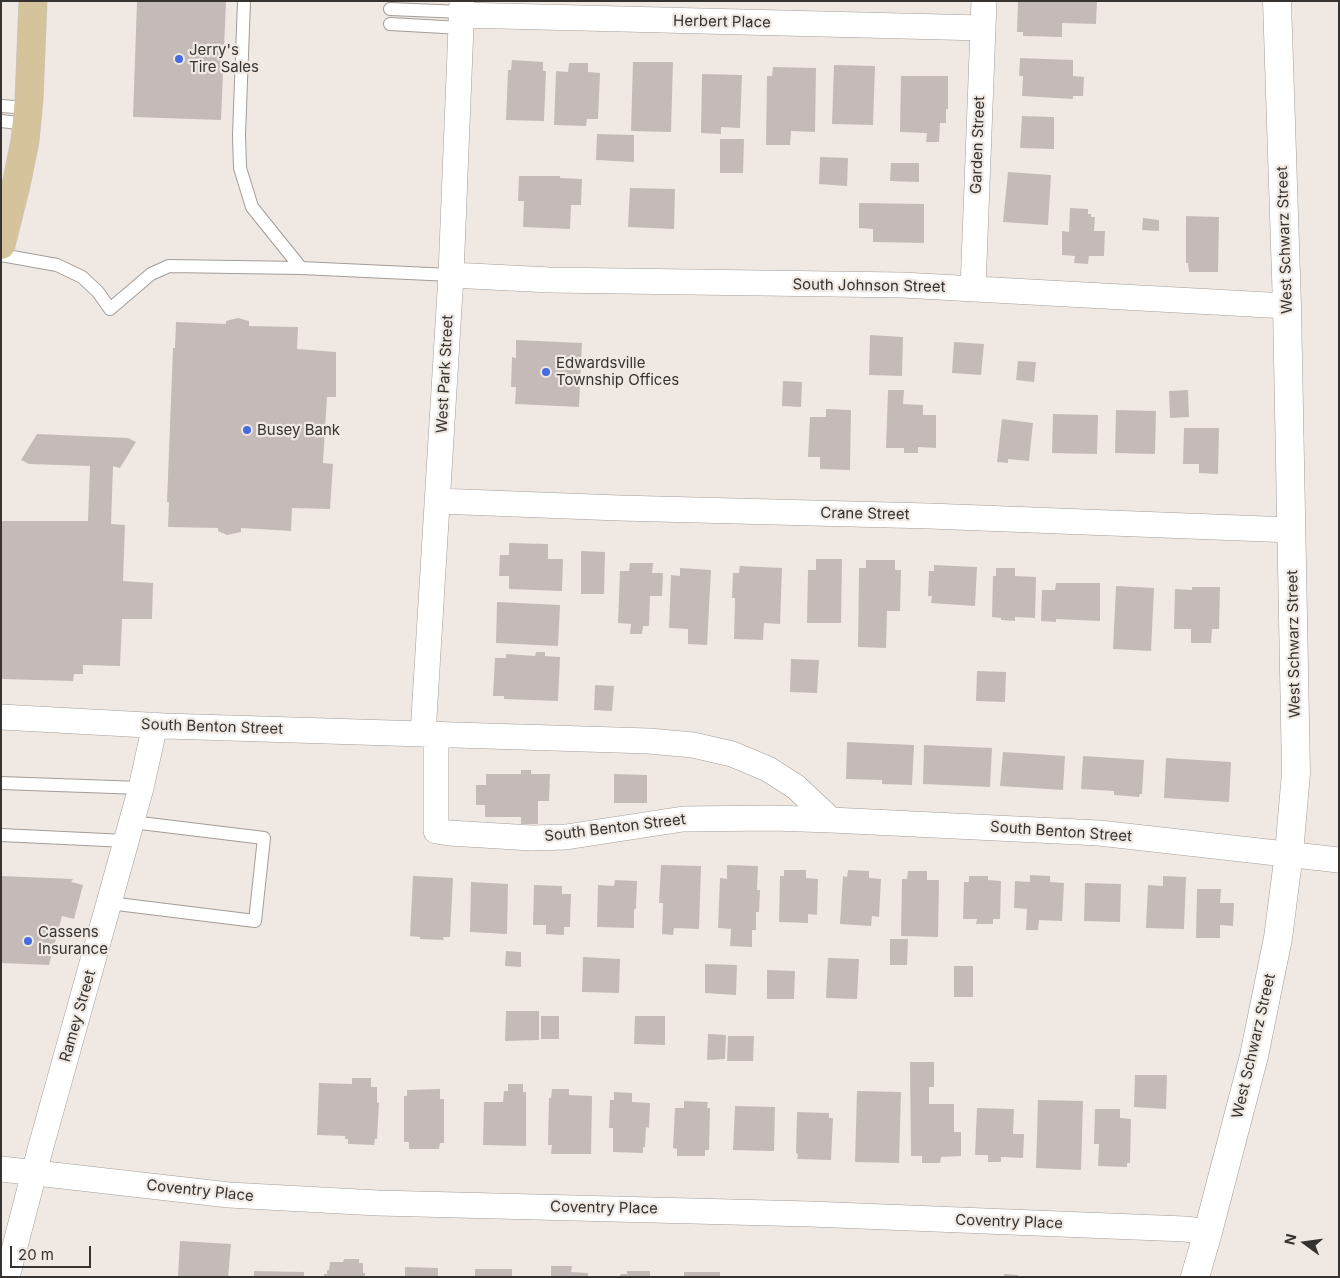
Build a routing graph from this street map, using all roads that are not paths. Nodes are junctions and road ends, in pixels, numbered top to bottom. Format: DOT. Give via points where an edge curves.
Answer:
graph roads {
  1 [pos="32,1"];
  2 [pos="244,1"];
  3 [pos="984,1"];
  4 [pos="1277,1"];
  5 [pos="390,9"];
  6 [pos="462,14"];
  7 [pos="390,24"];
  8 [pos="983,28"];
  9 [pos="1,106"];
  10 [pos="19,118"];
  11 [pos="1,245"];
  12 [pos="1,256"];
  13 [pos="301,268"];
  14 [pos="450,274"];
  15 [pos="972,288"];
  16 [pos="1287,306"];
  17 [pos="437,501"];
  18 [pos="1292,530"];
  19 [pos="1,717"];
  20 [pos="156,725"];
  21 [pos="429,734"];
  22 [pos="1,783"];
  23 [pos="141,788"];
  24 [pos="831,820"];
  25 [pos="129,832"];
  26 [pos="1,835"];
  27 [pos="1289,853"];
  28 [pos="1339,860"];
  29 [pos="109,903"];
  30 [pos="1,1169"];
  31 [pos="34,1173"];
  32 [pos="1208,1232"];
  33 [pos="8,1243"];
  34 [pos="7,1277"];
  35 [pos="1195,1277"];
  1 -- 10 [label="main road"];
  2 -- 13 [label="lane" via="240,168 252,207"];
  3 -- 8 [label="street, Garden Street"];
  4 -- 16 [label="street, West Schwarz Street"];
  5 -- 6 [label="lane"];
  6 -- 7 [label="lane"];
  6 -- 8 [label="street, Herbert Place"];
  6 -- 14 [label="street, West Park Street"];
  8 -- 15 [label="street, Garden Street"];
  9 -- 10 [label="lane"];
  10 -- 11 [label="main road" via="16,186"];
  12 -- 13 [label="lane" via="57,265 82,277 110,309 151,274 169,266"];
  13 -- 14 [label="lane"];
  14 -- 15 [label="street, South Johnson Street" via="550,280"];
  14 -- 17 [label="street, West Park Street"];
  15 -- 16 [label="street, South Johnson Street"];
  16 -- 18 [label="street, West Schwarz Street"];
  17 -- 18 [label="street, Crane Street"];
  17 -- 21 [label="street, West Park Street"];
  18 -- 27 [label="street, West Schwarz Street" via="1296,773"];
  19 -- 20 [label="street, South Benton Street"];
  20 -- 21 [label="street, South Benton Street"];
  20 -- 23 [label="street, Ramey Street"];
  21 -- 24 [label="street" via="649,740 693,745 732,754 768,769 796,787"];
  21 -- 24 [label="street, South Benton Street" via="436,831 532,838 684,819"];
  22 -- 23 [label="lane"];
  23 -- 25 [label="street, Ramey Street"];
  24 -- 27 [label="street, South Benton Street" via="1099,832"];
  25 -- 26 [label="lane"];
  25 -- 29 [label="street, Ramey Street"];
  25 -- 29 [label="lane" via="264,838 255,921"];
  27 -- 28 [label="street, South Benton Street"];
  27 -- 32 [label="street, West Schwarz Street" via="1278,938 1254,1056"];
  29 -- 31 [label="street, Ramey Street"];
  30 -- 31 [label="street, Coventry Place"];
  31 -- 32 [label="street, Coventry Place" via="229,1195 378,1203 810,1214"];
  31 -- 33 [label="street, Ramey Street"];
  32 -- 35 [label="street, West Schwarz Street"];
  33 -- 34 [label="street, Ramey Street"];
}
